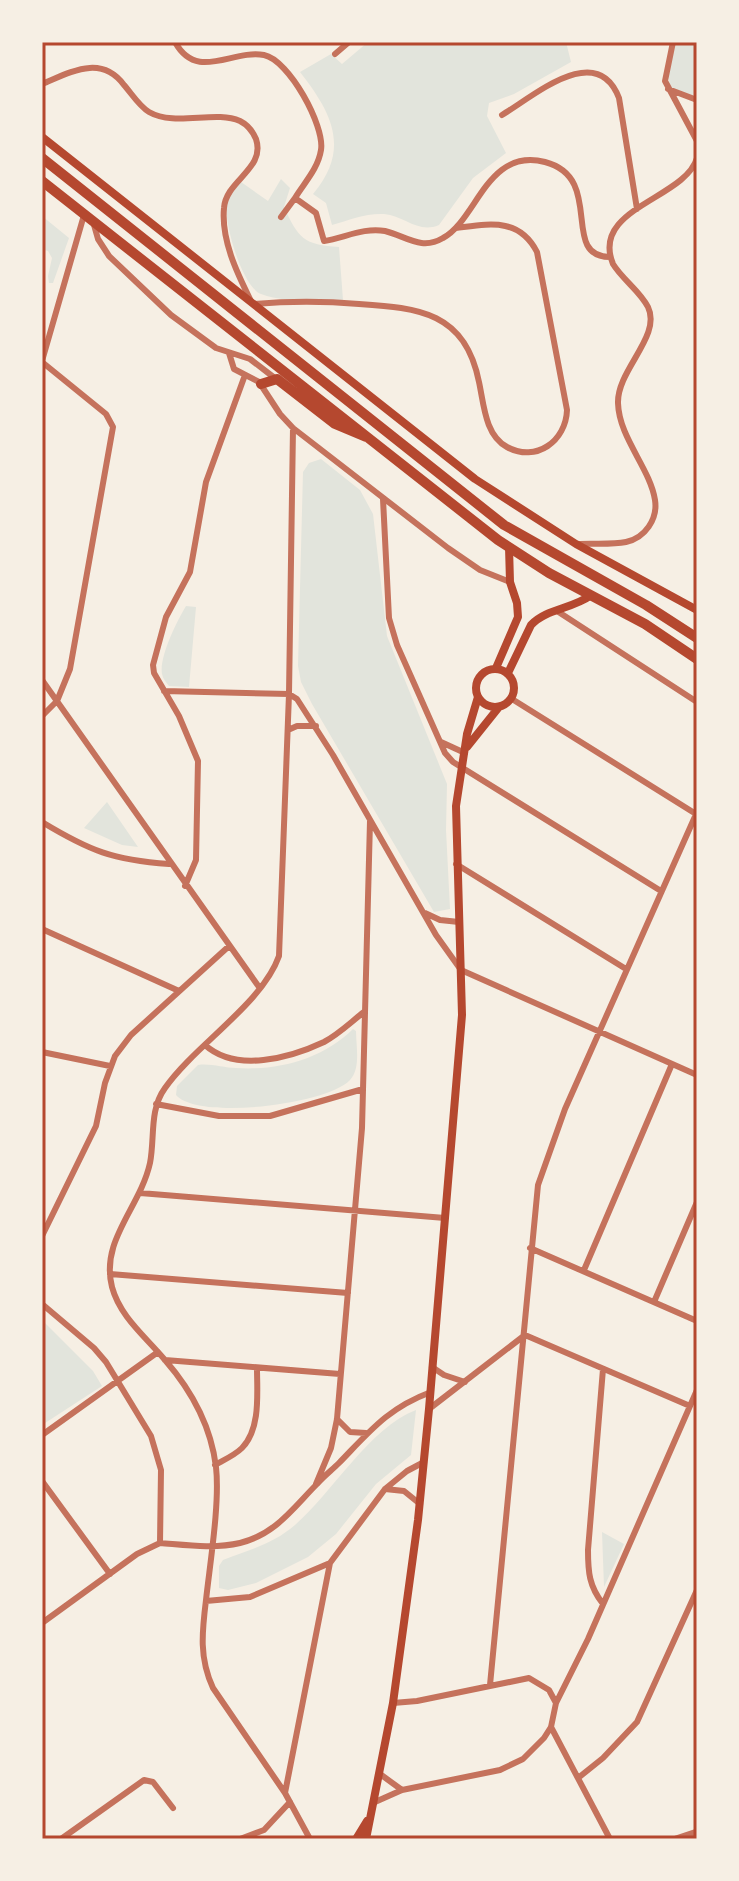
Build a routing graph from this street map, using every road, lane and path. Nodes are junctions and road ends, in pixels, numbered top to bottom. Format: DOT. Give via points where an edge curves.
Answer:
graph roads {
  1 [pos="175,42"];
  2 [pos="349,42"];
  3 [pos="673,42"];
  4 [pos="335,54"];
  5 [pos="42,84"];
  6 [pos="668,89"];
  7 [pos="697,100"];
  8 [pos="502,115"];
  9 [pos="42,137"];
  10 [pos="697,141"];
  11 [pos="42,158"];
  12 [pos="697,158"];
  13 [pos="42,181"];
  14 [pos="295,198"];
  15 [pos="637,209"];
  16 [pos="281,217"];
  17 [pos="89,218"];
  18 [pos="456,228"];
  19 [pos="610,257"];
  20 [pos="253,302"];
  21 [pos="229,353"];
  22 [pos="42,362"];
  23 [pos="245,375"];
  24 [pos="277,379"];
  25 [pos="261,384"];
  26 [pos="293,428"];
  27 [pos="372,439"];
  28 [pos="383,499"];
  29 [pos="576,544"];
  30 [pos="509,547"];
  31 [pos="510,582"];
  32 [pos="590,596"];
  33 [pos="697,610"];
  34 [pos="557,611"];
  35 [pos="697,638"];
  36 [pos="697,659"];
  37 [pos="496,668"];
  38 [pos="508,673"];
  39 [pos="42,680"];
  40 [pos="164,691"];
  41 [pos="289,694"];
  42 [pos="478,697"];
  43 [pos="512,699"];
  44 [pos="57,701"];
  45 [pos="697,702"];
  46 [pos="499,707"];
  47 [pos="42,716"];
  48 [pos="316,726"];
  49 [pos="288,730"];
  50 [pos="438,739"];
  51 [pos="466,750"];
  52 [pos="462,766"];
  53 [pos="697,813"];
  54 [pos="370,821"];
  55 [pos="42,822"];
  56 [pos="170,864"];
  57 [pos="456,864"];
  58 [pos="185,886"];
  59 [pos="661,891"];
  60 [pos="422,911"];
  61 [pos="459,922"];
  62 [pos="42,929"];
  63 [pos="228,947"];
  64 [pos="626,969"];
  65 [pos="461,970"];
  66 [pos="259,987"];
  67 [pos="179,991"];
  68 [pos="364,1012"];
  69 [pos="599,1031"];
  70 [pos="205,1045"];
  71 [pos="42,1052"];
  72 [pos="672,1064"];
  73 [pos="110,1066"];
  74 [pos="697,1075"];
  75 [pos="363,1089"];
  76 [pos="156,1104"];
  77 [pos="140,1193"];
  78 [pos="697,1202"];
  79 [pos="42,1210"];
  80 [pos="354,1210"];
  81 [pos="52,1214"];
  82 [pos="445,1218"];
  83 [pos="42,1236"];
  84 [pos="530,1248"];
  85 [pos="584,1270"];
  86 [pos="110,1274"];
  87 [pos="348,1293"];
  88 [pos="654,1302"];
  89 [pos="42,1304"];
  90 [pos="697,1321"];
  91 [pos="525,1335"];
  92 [pos="158,1352"];
  93 [pos="165,1360"];
  94 [pos="432,1367"];
  95 [pos="257,1368"];
  96 [pos="603,1369"];
  97 [pos="340,1374"];
  98 [pos="120,1381"];
  99 [pos="465,1382"];
  100 [pos="697,1390"];
  101 [pos="431,1392"];
  102 [pos="690,1406"];
  103 [pos="429,1409"];
  104 [pos="337,1419"];
  105 [pos="366,1433"];
  106 [pos="42,1435"];
  107 [pos="424,1462"];
  108 [pos="215,1465"];
  109 [pos="42,1481"];
  110 [pos="316,1484"];
  111 [pos="385,1489"];
  112 [pos="420,1504"];
  113 [pos="160,1543"];
  114 [pos="210,1545"];
  115 [pos="330,1563"];
  116 [pos="110,1574"];
  117 [pos="697,1590"];
  118 [pos="206,1601"];
  119 [pos="603,1604"];
  120 [pos="42,1623"];
  121 [pos="490,1685"];
  122 [pos="393,1703"];
  123 [pos="556,1703"];
  124 [pos="551,1727"];
  125 [pos="380,1774"];
  126 [pos="578,1778"];
  127 [pos="402,1790"];
  128 [pos="285,1793"];
  129 [pos="290,1802"];
  130 [pos="375,1802"];
  131 [pos="173,1808"];
  132 [pos="372,1813"];
  133 [pos="697,1832"];
  134 [pos="61,1839"];
  135 [pos="240,1839"];
  136 [pos="310,1839"];
  137 [pos="356,1839"];
  138 [pos="366,1839"];
  139 [pos="610,1839"];
  140 [pos="676,1839"];
  1 -- 14 [label="street" via="187,56 202,62 265,55 287,71 322,141 319,159"];
  2 -- 4 [label="street"];
  3 -- 6 [label="street" via="665,72"];
  5 -- 20 [label="street" via="96,66 116,75 152,114 233,119 247,125 257,141 257,158 226,197 224,216 233,262"];
  6 -- 7 [label="street"];
  6 -- 10 [label="street"];
  8 -- 15 [label="street" via="567,76 606,76 619,98"];
  9 -- 20 [label="main road"];
  11 -- 35 [label="highway" via="504,525"];
  12 -- 15 [label="street" via="686,175"];
  13 -- 17 [label="highway"];
  14 -- 16 [label="street"];
  14 -- 18 [label="street" via="316,213 324,241 374,230 426,244"];
  15 -- 19 [label="street" via="614,232"];
  17 -- 21 [label="street" via="109,256 171,315"];
  17 -- 22 [label="street"];
  17 -- 27 [label="highway"];
  18 -- 19 [label="street" via="491,179 516,164 546,162 563,170 575,186 588,250"];
  18 -- 20 [label="street" via="511,226 537,252 567,410 563,432 539,451 509,448 493,435 472,357 460,337 435,317 391,306"];
  19 -- 29 [label="street" via="651,317 622,379 618,406 652,492 655,513 635,539"];
  20 -- 29 [label="main road" via="475,479"];
  21 -- 23 [label="street" via="234,369"];
  21 -- 24 [label="street" via="250,359"];
  22 -- 44 [label="street" via="106,414 113,427 70,669"];
  23 -- 25 [label="street"];
  23 -- 40 [label="street" via="206,482 190,572 166,617 153,665"];
  24 -- 25 [label="highway"];
  24 -- 27 [label="highway" via="335,424"];
  25 -- 26 [label="street"];
  26 -- 28 [label="street"];
  26 -- 41 [label="street"];
  27 -- 30 [label="highway"];
  28 -- 31 [label="street" via="480,570"];
  28 -- 50 [label="street" via="389,618"];
  29 -- 33 [label="main road"];
  30 -- 31 [label="main road"];
  30 -- 32 [label="highway"];
  31 -- 37 [label="main road" via="518,617"];
  32 -- 34 [label="main road"];
  32 -- 36 [label="highway"];
  34 -- 38 [label="main road" via="531,625"];
  34 -- 45 [label="street"];
  37 -- 38 [label="main road"];
  37 -- 42 [label="main road" via="479,678"];
  38 -- 43 [label="main road" via="515,685"];
  39 -- 44 [label="street"];
  40 -- 41 [label="street"];
  40 -- 58 [label="street" via="198,761 196,860"];
  41 -- 48 [label="street"];
  41 -- 49 [label="street"];
  42 -- 46 [label="main road" via="487,706"];
  42 -- 51 [label="main road"];
  43 -- 46 [label="main road"];
  43 -- 53 [label="street"];
  44 -- 47 [label="street"];
  44 -- 56 [label="street"];
  46 -- 51 [label="main road"];
  48 -- 49 [label="street"];
  48 -- 54 [label="street"];
  49 -- 66 [label="street" via="280,942 275,967"];
  50 -- 51 [label="street"];
  50 -- 52 [label="street"];
  51 -- 52 [label="main road"];
  52 -- 57 [label="main road"];
  52 -- 59 [label="street"];
  53 -- 59 [label="street"];
  54 -- 60 [label="street"];
  54 -- 68 [label="street"];
  55 -- 56 [label="street" via="117,859"];
  56 -- 58 [label="street"];
  57 -- 61 [label="main road"];
  57 -- 64 [label="street"];
  58 -- 63 [label="street"];
  59 -- 64 [label="street"];
  60 -- 61 [label="street"];
  60 -- 65 [label="street"];
  61 -- 65 [label="main road"];
  62 -- 67 [label="street"];
  63 -- 66 [label="street"];
  63 -- 67 [label="street"];
  64 -- 69 [label="street"];
  65 -- 69 [label="street"];
  65 -- 82 [label="main road"];
  66 -- 70 [label="street"];
  67 -- 73 [label="street" via="131,1035"];
  68 -- 70 [label="street" via="324,1042 270,1058 230,1059"];
  68 -- 75 [label="street"];
  69 -- 72 [label="street"];
  69 -- 84 [label="street" via="543,1165"];
  70 -- 76 [label="street"];
  71 -- 73 [label="street"];
  72 -- 74 [label="street"];
  72 -- 85 [label="street"];
  73 -- 81 [label="street" via="96,1126"];
  75 -- 76 [label="street" via="270,1116 219,1116"];
  75 -- 80 [label="street"];
  76 -- 77 [label="street" via="149,1166"];
  77 -- 80 [label="street"];
  77 -- 86 [label="street" via="113,1243"];
  78 -- 88 [label="street"];
  79 -- 81 [label="street"];
  80 -- 82 [label="street"];
  80 -- 87 [label="street"];
  81 -- 83 [label="street"];
  82 -- 94 [label="main road"];
  84 -- 85 [label="street"];
  84 -- 91 [label="street"];
  85 -- 88 [label="street"];
  86 -- 87 [label="street"];
  86 -- 92 [label="street" via="121,1307"];
  87 -- 97 [label="street"];
  88 -- 90 [label="street"];
  89 -- 98 [label="street" via="94,1348"];
  91 -- 96 [label="street"];
  91 -- 99 [label="street"];
  91 -- 121 [label="street"];
  92 -- 93 [label="street"];
  92 -- 98 [label="street"];
  93 -- 95 [label="street"];
  93 -- 108 [label="street" via="204,1419"];
  94 -- 99 [label="street"];
  94 -- 101 [label="main road"];
  95 -- 97 [label="street"];
  95 -- 108 [label="street" via="249,1438"];
  96 -- 102 [label="street"];
  96 -- 119 [label="street" via="588,1550 589,1579"];
  97 -- 104 [label="street"];
  98 -- 106 [label="street"];
  98 -- 113 [label="street" via="159,1455"];
  99 -- 103 [label="street"];
  100 -- 102 [label="street"];
  101 -- 103 [label="main road"];
  101 -- 105 [label="street" via="392,1410"];
  102 -- 119 [label="street"];
  103 -- 107 [label="main road"];
  104 -- 105 [label="street" via="350,1432"];
  104 -- 110 [label="street"];
  105 -- 110 [label="street"];
  107 -- 111 [label="street"];
  107 -- 112 [label="main road"];
  108 -- 114 [label="street"];
  109 -- 116 [label="street"];
  110 -- 114 [label="street" via="288,1517 266,1532 241,1542"];
  111 -- 112 [label="street" via="404,1491"];
  111 -- 115 [label="street"];
  112 -- 122 [label="main road"];
  113 -- 114 [label="street"];
  113 -- 116 [label="street"];
  114 -- 118 [label="street"];
  115 -- 118 [label="street" via="250,1597"];
  115 -- 128 [label="street"];
  116 -- 120 [label="street"];
  117 -- 126 [label="street" via="637,1722"];
  118 -- 128 [label="street" via="201,1652 209,1678"];
  119 -- 123 [label="street"];
  121 -- 122 [label="street"];
  121 -- 123 [label="street" via="529,1678 549,1690"];
  122 -- 125 [label="main road"];
  123 -- 124 [label="street"];
  124 -- 126 [label="street"];
  124 -- 127 [label="street" via="523,1759 500,1770"];
  125 -- 127 [label="street"];
  125 -- 130 [label="main road"];
  126 -- 139 [label="street"];
  127 -- 130 [label="street"];
  128 -- 129 [label="street"];
  129 -- 135 [label="street" via="264,1830"];
  129 -- 136 [label="street"];
  130 -- 132 [label="main road"];
  131 -- 134 [label="street" via="153,1782 144,1780"];
  132 -- 137 [label="main road"];
  132 -- 138 [label="main road"];
  133 -- 140 [label="street"];
}
